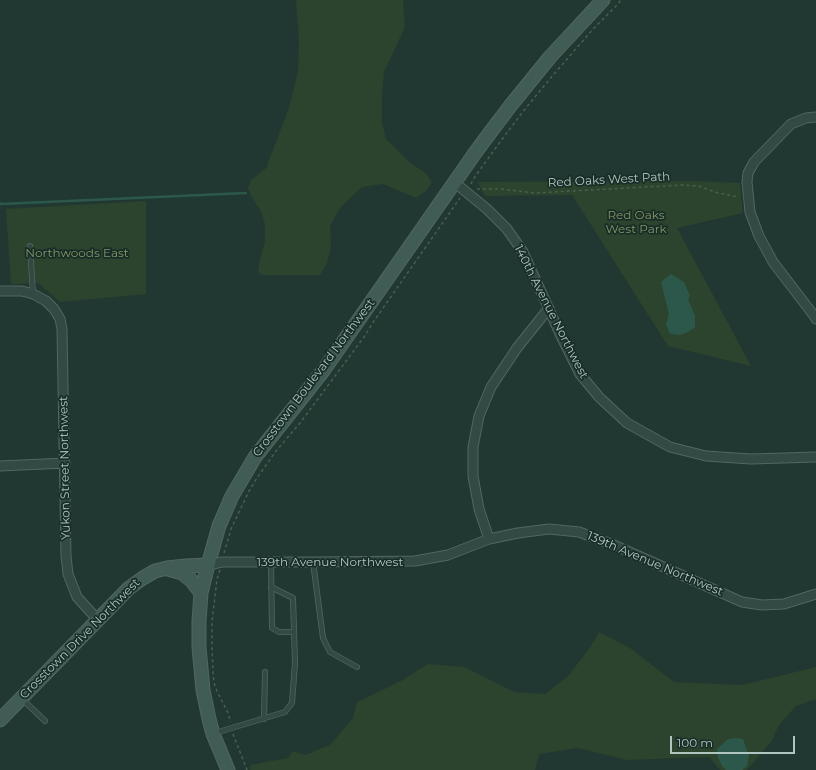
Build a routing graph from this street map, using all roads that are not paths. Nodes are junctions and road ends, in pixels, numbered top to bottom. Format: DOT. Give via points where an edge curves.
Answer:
graph roads {
  1 [pos="599,1"];
  2 [pos="816,117"];
  3 [pos="454,182"];
  4 [pos="30,246"];
  5 [pos="0,291"];
  6 [pos="33,294"];
  7 [pos="549,308"];
  8 [pos="816,318"];
  9 [pos="816,457"];
  10 [pos="65,463"];
  11 [pos="0,466"];
  12 [pos="489,539"];
  13 [pos="271,562"];
  14 [pos="313,562"];
  15 [pos="208,565"];
  16 [pos="167,568"];
  17 [pos="271,587"];
  18 [pos="201,593"];
  19 [pos="816,594"];
  20 [pos="98,620"];
  21 [pos="294,632"];
  22 [pos="357,667"];
  23 [pos="265,672"];
  24 [pos="21,698"];
  25 [pos="264,719"];
  26 [pos="0,720"];
  27 [pos="45,721"];
  28 [pos="213,734"];
  29 [pos="228,770"];
  1 -- 3 [label="street, Crosstown Boulevard Northwest" via="511,105"];
  2 -- 8 [label="street" via="791,124 754,162 748,173 747,182 750,212 759,236 773,262"];
  3 -- 7 [label="street, 140th Avenue Northwest" via="506,229 523,252"];
  3 -- 15 [label="street, Crosstown Boulevard Northwest" via="340,347 244,475 219,526"];
  4 -- 6 [label="lane"];
  5 -- 6 [label="street"];
  6 -- 10 [label="street, Yukon Street Northwest" via="54,309 62,329"];
  7 -- 9 [label="street, 140th Avenue Northwest" via="580,374 599,397 627,423 670,447 706,456 751,459"];
  7 -- 12 [label="street" via="517,348 491,387 478,416 473,447 473,476 479,509"];
  10 -- 11 [label="street"];
  10 -- 20 [label="street, Yukon Street Northwest" via="68,574 77,597"];
  12 -- 14 [label="street, 139th Avenue Northwest" via="448,555 415,561"];
  12 -- 19 [label="street, 139th Avenue Northwest" via="549,529 579,532 742,602 762,606 784,604"];
  13 -- 14 [label="street, 139th Avenue Northwest"];
  13 -- 15 [label="street, 139th Avenue Northwest" via="222,562"];
  13 -- 17 [label="lane"];
  14 -- 22 [label="lane" via="323,638 330,652"];
  15 -- 16 [label="street, Crosstown Drive Northwest"];
  15 -- 18 [label="street, Crosstown Boulevard Northwest"];
  16 -- 18 [label="street" via="182,573"];
  16 -- 20 [label="street, Crosstown Drive Northwest" via="155,571 129,588"];
  17 -- 21 [label="lane" via="293,598"];
  17 -- 21 [label="lane" via="272,628 280,632"];
  18 -- 28 [label="street, Crosstown Boulevard Northwest" via="199,647 203,690"];
  20 -- 24 [label="street, Crosstown Drive Northwest"];
  21 -- 25 [label="lane" via="292,703 285,712"];
  23 -- 25 [label="lane"];
  24 -- 26 [label="street, Crosstown Drive Northwest"];
  24 -- 27 [label="lane"];
  25 -- 28 [label="lane"];
  28 -- 29 [label="street, Crosstown Boulevard Northwest"];
}
